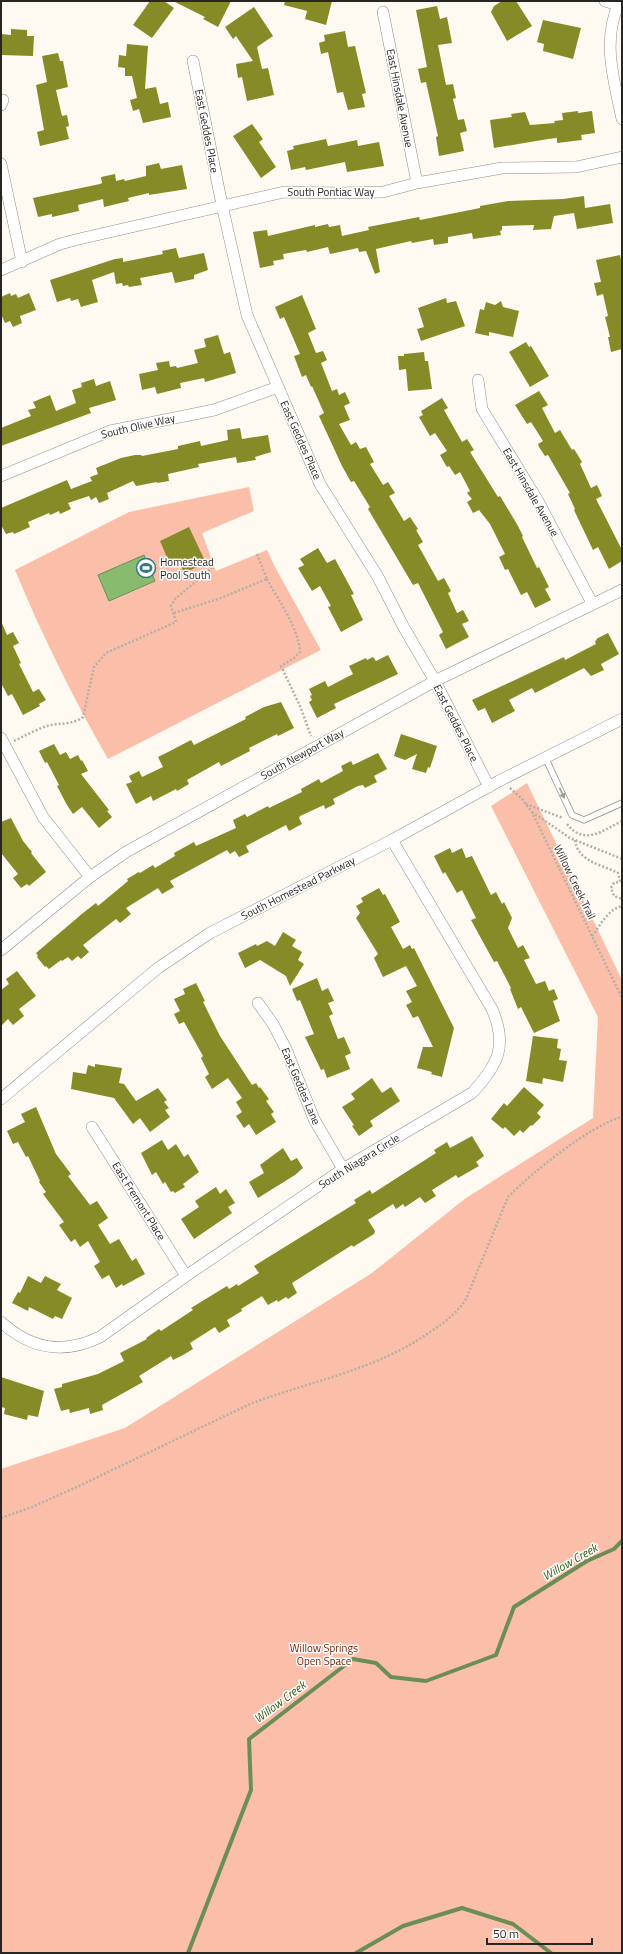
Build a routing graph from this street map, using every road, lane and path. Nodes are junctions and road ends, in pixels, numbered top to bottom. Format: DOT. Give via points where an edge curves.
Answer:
graph roads {
  1 [pos="606,1"];
  2 [pos="619,3"];
  3 [pos="383,12"];
  4 [pos="193,61"];
  5 [pos="622,119"];
  6 [pos="622,157"];
  7 [pos="1,164"];
  8 [pos="417,184"];
  9 [pos="222,205"];
  10 [pos="22,262"];
  11 [pos="1,270"];
  12 [pos="478,380"];
  13 [pos="278,387"];
  14 [pos="1,476"];
  15 [pos="257,554"];
  16 [pos="214,566"];
  17 [pos="267,579"];
  18 [pos="622,590"];
  19 [pos="592,603"];
  20 [pos="174,613"];
  21 [pos="434,681"];
  22 [pos="622,719"];
  23 [pos="3,742"];
  24 [pos="315,747"];
  25 [pos="545,757"];
  26 [pos="504,779"];
  27 [pos="489,787"];
  28 [pos="622,803"];
  29 [pos="532,812"];
  30 [pos="392,840"];
  31 [pos="575,840"];
  32 [pos="622,859"];
  33 [pos="90,877"];
  34 [pos="621,881"];
  35 [pos="622,899"];
  36 [pos="622,906"];
  37 [pos="592,936"];
  38 [pos="1,950"];
  39 [pos="622,998"];
  40 [pos="258,1003"];
  41 [pos="1,1099"];
  42 [pos="622,1117"];
  43 [pos="92,1127"];
  44 [pos="344,1169"];
  45 [pos="186,1276"];
  46 [pos="1,1322"];
  47 [pos="1,1518"];
  1 -- 2 [label="street"];
  2 -- 5 [label="street" via="611,31 610,61"];
  3 -- 8 [label="street, East Hinsdale Avenue"];
  4 -- 9 [label="street, East Geddes Place"];
  6 -- 8 [label="street, South Pontiac Way" via="576,168 502,168"];
  7 -- 10 [label="street"];
  8 -- 9 [label="street, South Pontiac Way" via="383,192 284,192"];
  9 -- 10 [label="street, South Pontiac Way" via="60,244"];
  9 -- 13 [label="street, East Geddes Place" via="248,315"];
  10 -- 11 [label="street, South Pontiac Way"];
  12 -- 19 [label="street, East Hinsdale Avenue" via="482,409 538,501"];
  13 -- 14 [label="street, South Olive Way" via="214,410 110,431"];
  13 -- 21 [label="street, East Geddes Place" via="320,484 378,577"];
  15 -- 17 [label="path"];
  16 -- 20 [label="path" via="175,599 171,606"];
  17 -- 20 [label="path"];
  17 -- 24 [label="path" via="299,642 300,652 281,666 300,706"];
  18 -- 19 [label="street, South Newport Way"];
  19 -- 21 [label="street, South Newport Way"];
  20 -- 23 [label="path" via="176,622 106,653 99,660 94,667 83,717 77,722 44,727"];
  21 -- 24 [label="street, South Newport Way"];
  21 -- 27 [label="street, East Geddes Place"];
  22 -- 25 [label="street, South Homestead Parkway"];
  23 -- 33 [label="street" via="43,817"];
  24 -- 33 [label="street, South Newport Way" via="126,852"];
  25 -- 26 [label="street, South Homestead Parkway"];
  25 -- 28 [label="lane, one-way" via="572,814 584,820"];
  26 -- 27 [label="street, South Homestead Parkway"];
  26 -- 29 [label="path, Willow Creek Trail"];
  27 -- 30 [label="street, South Homestead Parkway"];
  29 -- 31 [label="path"];
  29 -- 37 [label="path, Willow Creek Trail"];
  30 -- 41 [label="street, South Homestead Parkway" via="189,945"];
  30 -- 44 [label="street, South Niagara Circle" via="492,1009 500,1033 499,1049 495,1063 472,1093"];
  31 -- 32 [label="path"];
  31 -- 34 [label="path" via="579,851 587,860 618,873"];
  33 -- 38 [label="street, South Newport Way"];
  34 -- 35 [label="path" via="612,885 612,891 614,896"];
  36 -- 37 [label="path" via="602,920"];
  37 -- 39 [label="path, Willow Creek Trail"];
  40 -- 44 [label="street, East Geddes Lane" via="286,1049 314,1118"];
  42 -- 47 [label="path" via="601,1125 520,1185 508,1197 460,1309 416,1342 377,1362 250,1404 80,1486"];
  43 -- 45 [label="street, East Fremont Place"];
  44 -- 45 [label="street, South Niagara Circle"];
  45 -- 46 [label="street, South Niagara Circle" via="88,1343 70,1347 37,1344 14,1333"];
}
